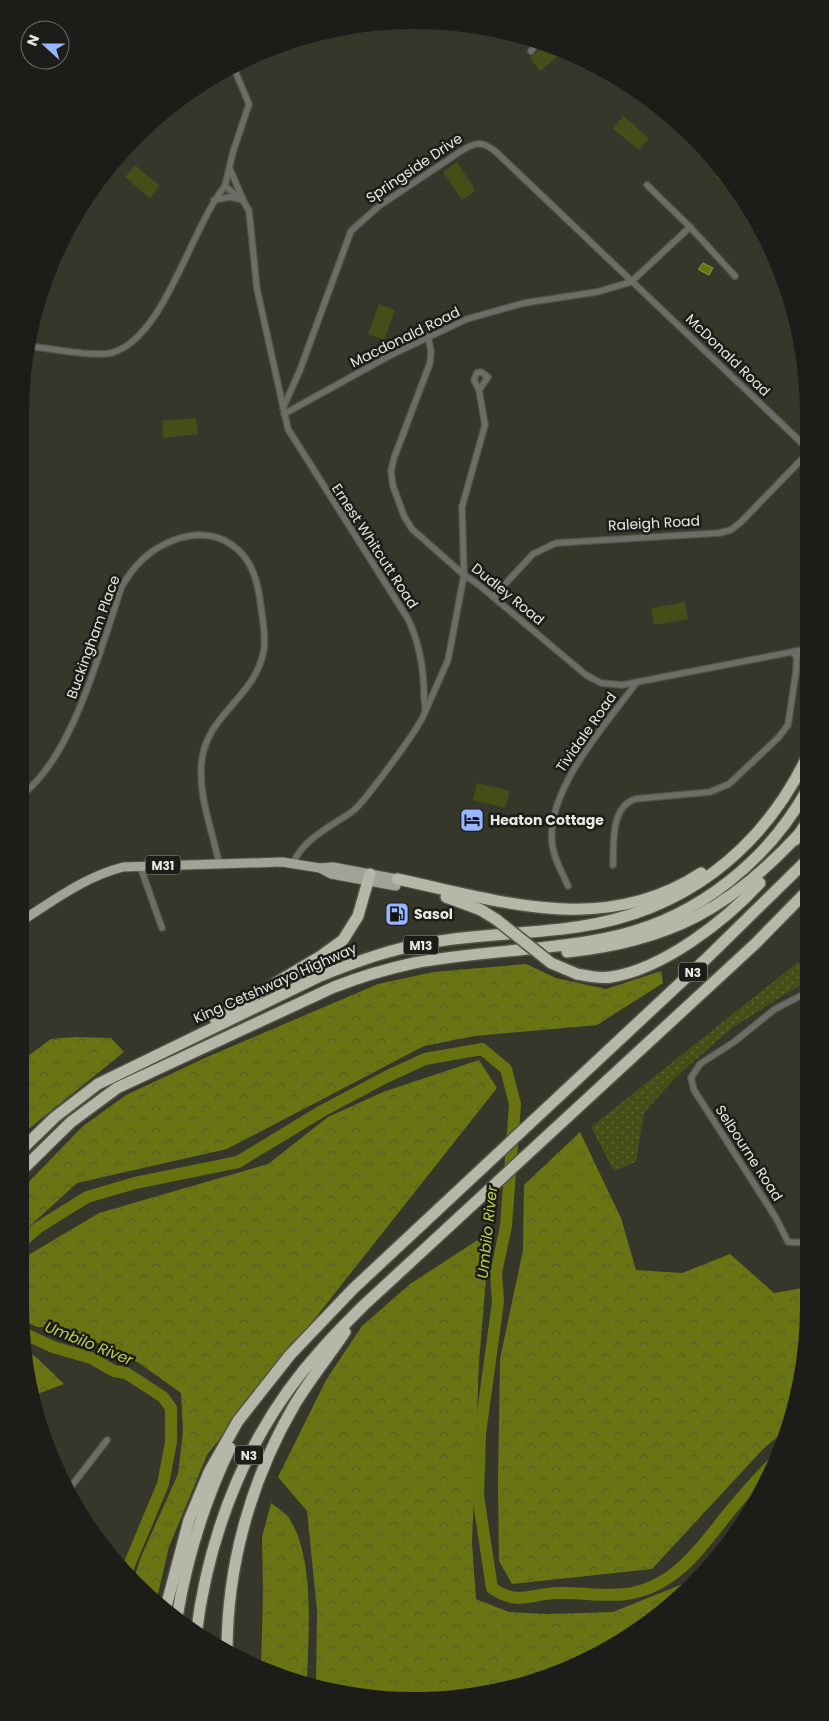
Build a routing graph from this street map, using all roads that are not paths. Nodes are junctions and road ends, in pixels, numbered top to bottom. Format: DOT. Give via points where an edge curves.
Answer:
graph roads {
  1 [pos="534,48"];
  2 [pos="531,51"];
  3 [pos="236,73"];
  4 [pos="230,169"];
  5 [pos="647,185"];
  6 [pos="225,186"];
  7 [pos="213,200"];
  8 [pos="243,201"];
  9 [pos="690,227"];
  10 [pos="735,276"];
  11 [pos="631,282"];
  12 [pos="428,336"];
  13 [pos="35,347"];
  14 [pos="479,390"];
  15 [pos="284,411"];
  16 [pos="800,441"];
  17 [pos="800,461"];
  18 [pos="464,575"];
  19 [pos="494,597"];
  20 [pos="800,651"];
  21 [pos="797,652"];
  22 [pos="800,653"];
  23 [pos="637,682"];
  24 [pos="424,712"];
  25 [pos="800,771"];
  26 [pos="792,786"];
  27 [pos="29,787"];
  28 [pos="800,800"];
  29 [pos="799,834"];
  30 [pos="218,863"];
  31 [pos="293,863"];
  32 [pos="612,865"];
  33 [pos="140,866"];
  34 [pos="800,867"];
  35 [pos="369,878"];
  36 [pos="396,883"];
  37 [pos="568,886"];
  38 [pos="800,899"];
  39 [pos="29,916"];
  40 [pos="162,928"];
  41 [pos="442,959"];
  42 [pos="800,996"];
  43 [pos="185,1041"];
  44 [pos="29,1143"];
  45 [pos="29,1163"];
  46 [pos="800,1243"];
  47 [pos="363,1306"];
  48 [pos="269,1381"];
  49 [pos="107,1440"];
  50 [pos="73,1484"];
  51 [pos="167,1603"];
  52 [pos="178,1612"];
  53 [pos="198,1625"];
  54 [pos="227,1644"];
  1 -- 2 [label="street"];
  3 -- 4 [label="street" via="249,104"];
  4 -- 6 [label="street"];
  4 -- 8 [label="street, Ernest Whitcutt Road"];
  5 -- 9 [label="street"];
  6 -- 7 [label="street"];
  6 -- 8 [label="street"];
  7 -- 8 [label="street" via="230,197"];
  7 -- 13 [label="street" via="171,287 141,334 128,346 100,354"];
  8 -- 15 [label="street, Ernest Whitcutt Road" via="251,218 257,289"];
  9 -- 10 [label="street"];
  9 -- 11 [label="street"];
  11 -- 12 [label="street, Macdonald Road" via="597,292 518,304 467,319"];
  11 -- 15 [label="street, Springside Drive" via="495,151 480,142 473,144 379,206 351,231"];
  11 -- 16 [label="street, McDonald Road"];
  12 -- 15 [label="street, Macdonald Road"];
  12 -- 18 [label="street, Dudley Road" via="432,351 430,363 394,458 391,478 412,529"];
  14 -- 18 [label="street" via="485,425 462,507"];
  15 -- 24 [label="street, Ernest Whitcutt Road" via="292,438 412,630 423,668"];
  17 -- 19 [label="street, Raleigh Road" via="730,530 556,542 534,554"];
  18 -- 19 [label="street, Dudley Road"];
  18 -- 24 [label="street" via="448,660"];
  19 -- 23 [label="street, Dudley Road" via="594,680 613,685"];
  20 -- 21 [label="street, Dudley Road"];
  21 -- 22 [label="street, Dudley Road"];
  21 -- 23 [label="street, Dudley Road"];
  21 -- 32 [label="street" via="791,714 785,730 724,788 635,799 625,804 616,824"];
  23 -- 37 [label="street, Tividale Road" via="571,773 560,798 552,843"];
  24 -- 31 [label="street" via="366,797 354,810 302,848"];
  25 -- 26 [label="highway, King Cetshwayo Highway / M13"];
  26 -- 36 [label="highway" via="746,840 716,864 675,887 638,901 589,910 531,907"];
  26 -- 43 [label="highway, King Cetshwayo Highway / M13" via="765,825 728,862 682,893 649,909 594,924 432,942 372,956 318,977"];
  27 -- 30 [label="street, Buckingham Place" via="41,775 72,726 122,586 135,566 157,547 180,538 196,535 215,537 235,546 252,569 265,641 256,676 212,730 202,757 202,785"];
  28 -- 41 [label="highway, King Cetshwayo Highway / M13" via="779,832 745,868 712,894 664,921 590,941"];
  29 -- 36 [label="highway, bridge" via="753,890 699,935 643,968 595,978 551,963 497,920 468,905"];
  29 -- 41 [label="highway" via="735,894 669,930 589,949"];
  30 -- 31 [label="main road, M31"];
  30 -- 33 [label="main road, M31"];
  31 -- 35 [label="main road, M31" via="320,868 331,874"];
  33 -- 39 [label="main road, M31" via="100,873"];
  33 -- 40 [label="street"];
  34 -- 48 [label="highway, N3" via="320,1322"];
  35 -- 36 [label="main road, M31"];
  35 -- 43 [label="highway" via="362,907 352,928 332,949 211,1021"];
  38 -- 47 [label="highway, N3"];
  41 -- 45 [label="highway, King Cetshwayo Highway / M13" via="392,968 334,987 140,1076 84,1111"];
  42 -- 46 [label="street, Selbourne Road" via="776,1009 700,1064 691,1078 694,1090 788,1242"];
  43 -- 44 [label="highway, King Cetshwayo Highway / M13" via="126,1069 79,1097"];
  47 -- 53 [label="highway, N3" via="304,1371 268,1422 244,1464 226,1505 210,1556"];
  47 -- 54 [label="highway" via="295,1404 265,1462 237,1552 228,1611"];
  48 -- 51 [label="highway" via="234,1428 209,1472 189,1520"];
  48 -- 52 [label="highway, N3" via="230,1447 210,1490 189,1555"];
  49 -- 50 [label="street"];
}
